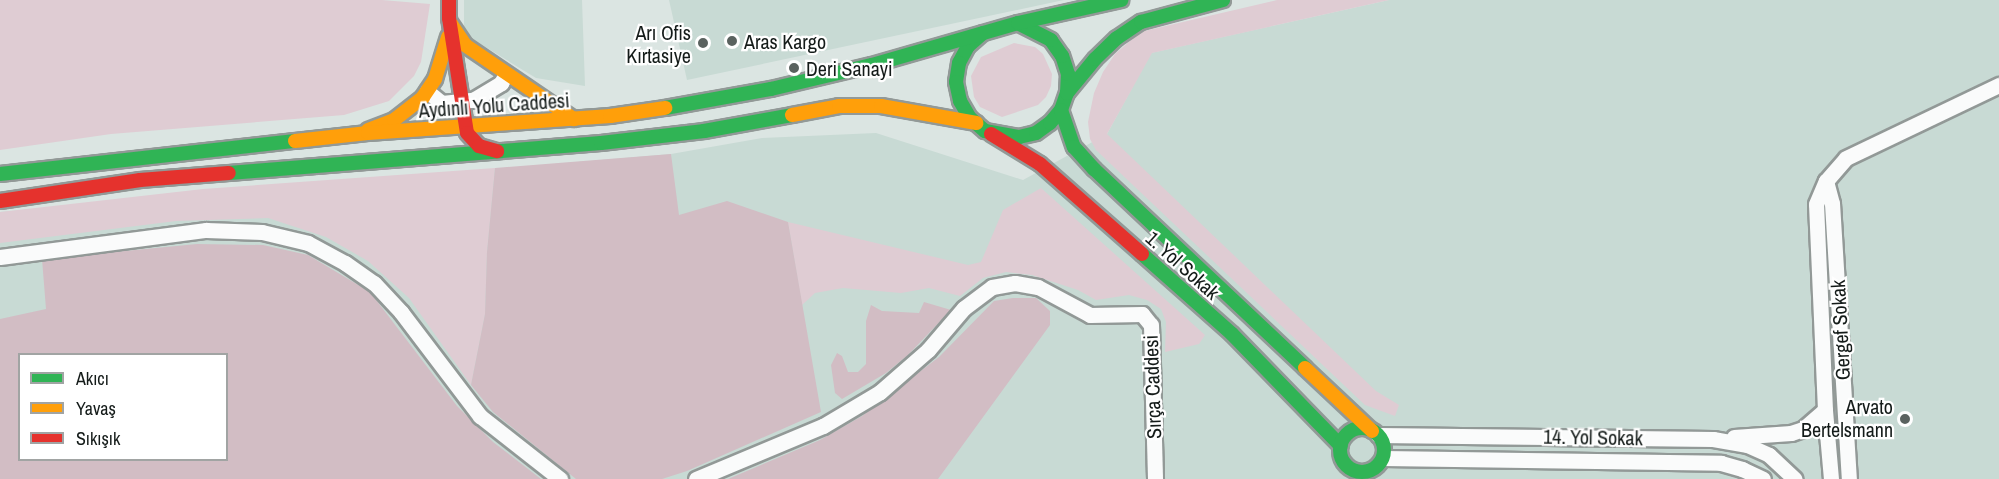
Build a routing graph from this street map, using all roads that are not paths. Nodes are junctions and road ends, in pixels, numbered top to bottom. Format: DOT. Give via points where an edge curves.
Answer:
graph roads {
  1 [pos="449,0"];
  2 [pos="1121,0"];
  3 [pos="1223,0"];
  4 [pos="449,18"];
  5 [pos="1018,23"];
  6 [pos="983,33"];
  7 [pos="501,71"];
  8 [pos="1999,86"];
  9 [pos="427,91"];
  10 [pos="1067,93"];
  11 [pos="461,101"];
  12 [pos="442,103"];
  13 [pos="1061,110"];
  14 [pos="574,119"];
  15 [pos="465,126"];
  16 [pos="981,127"];
  17 [pos="445,128"];
  18 [pos="355,135"];
  19 [pos="498,151"];
  20 [pos="448,154"];
  21 [pos="0,174"];
  22 [pos="1826,181"];
  23 [pos="0,201"];
  24 [pos="0,257"];
  25 [pos="1251,316"];
  26 [pos="1232,334"];
  27 [pos="1825,410"];
  28 [pos="1375,433"];
  29 [pos="1713,439"];
  30 [pos="1341,446"];
  31 [pos="1377,468"];
  32 [pos="1350,474"];
  33 [pos="560,479"];
  34 [pos="696,479"];
  35 [pos="1155,479"];
  36 [pos="1763,479"];
  37 [pos="1795,479"];
  38 [pos="1831,479"];
  39 [pos="1849,479"];
  1 -- 4 [label="main road"];
  2 -- 5 [label="main road"];
  3 -- 10 [label="main road" via="1141,22 1095,59"];
  4 -- 7 [label="main road" via="465,45"];
  4 -- 9 [label="main road" via="445,53"];
  4 -- 11 [label="main road"];
  5 -- 6 [label="main road"];
  5 -- 10 [label="main road" via="1051,40 1068,74"];
  6 -- 14 [label="main road, Aydınlı Yolu Caddesi" via="895,60 771,89"];
  6 -- 16 [label="main road" via="968,46 959,63 956,82 960,101"];
  7 -- 11 [label="street" via="501,83 473,100"];
  7 -- 11 [label="main road" via="487,66 471,70 462,86"];
  7 -- 14 [label="main road"];
  8 -- 22 [label="street, Gergef Sokak" via="1846,158"];
  9 -- 12 [label="street"];
  9 -- 18 [label="main road" via="394,120"];
  10 -- 13 [label="main road"];
  11 -- 12 [label="street"];
  11 -- 15 [label="main road"];
  12 -- 17 [label="street"];
  13 -- 16 [label="main road" via="1036,133 1019,137 1002,136"];
  13 -- 25 [label="main road, 1. Yol Sokak" via="1074,147"];
  14 -- 15 [label="main road, Aydınlı Yolu Caddesi"];
  15 -- 17 [label="main road, Aydınlı Yolu Caddesi"];
  15 -- 19 [label="main road" via="478,146"];
  16 -- 19 [label="main road" via="881,106 839,106 693,132"];
  16 -- 26 [label="main road, 1. Yol Sokak" via="1040,164"];
  17 -- 18 [label="main road, Aydınlı Yolu Caddesi"];
  17 -- 20 [label="street"];
  18 -- 21 [label="main road, Aydınlı Yolu Caddesi"];
  19 -- 20 [label="main road"];
  20 -- 23 [label="main road" via="140,180"];
  22 -- 27 [label="street, Gergef Sokak" via="1816,204"];
  22 -- 39 [label="street, Gergef Sokak" via="1832,203"];
  24 -- 33 [label="street" via="206,230 262,232 308,243 374,283 401,312 480,416"];
  25 -- 26 [label="main road"];
  25 -- 28 [label="main road, 1. Yol Sokak"];
  26 -- 30 [label="main road, 1. Yol Sokak"];
  27 -- 29 [label="street" via="1812,423 1791,432"];
  27 -- 38 [label="street, Gergef Sokak"];
  28 -- 29 [label="street, 14. Yol Sokak"];
  28 -- 30 [label="main road" via="1353,430"];
  28 -- 31 [label="main road" via="1384,446"];
  29 -- 37 [label="street, 14. Yol Sokak" via="1747,445 1769,455"];
  30 -- 32 [label="main road, 1. Yol Sokak" via="1342,459"];
  31 -- 32 [label="main road, 1. Yol Sokak"];
  31 -- 36 [label="street, 14. Yol Sokak" via="1721,464"];
  34 -- 35 [label="street, Sırça Caddesi" via="823,426 880,392 928,350 964,308 992,288 1015,283 1038,287 1090,315 1142,314 1151,325"];
}
